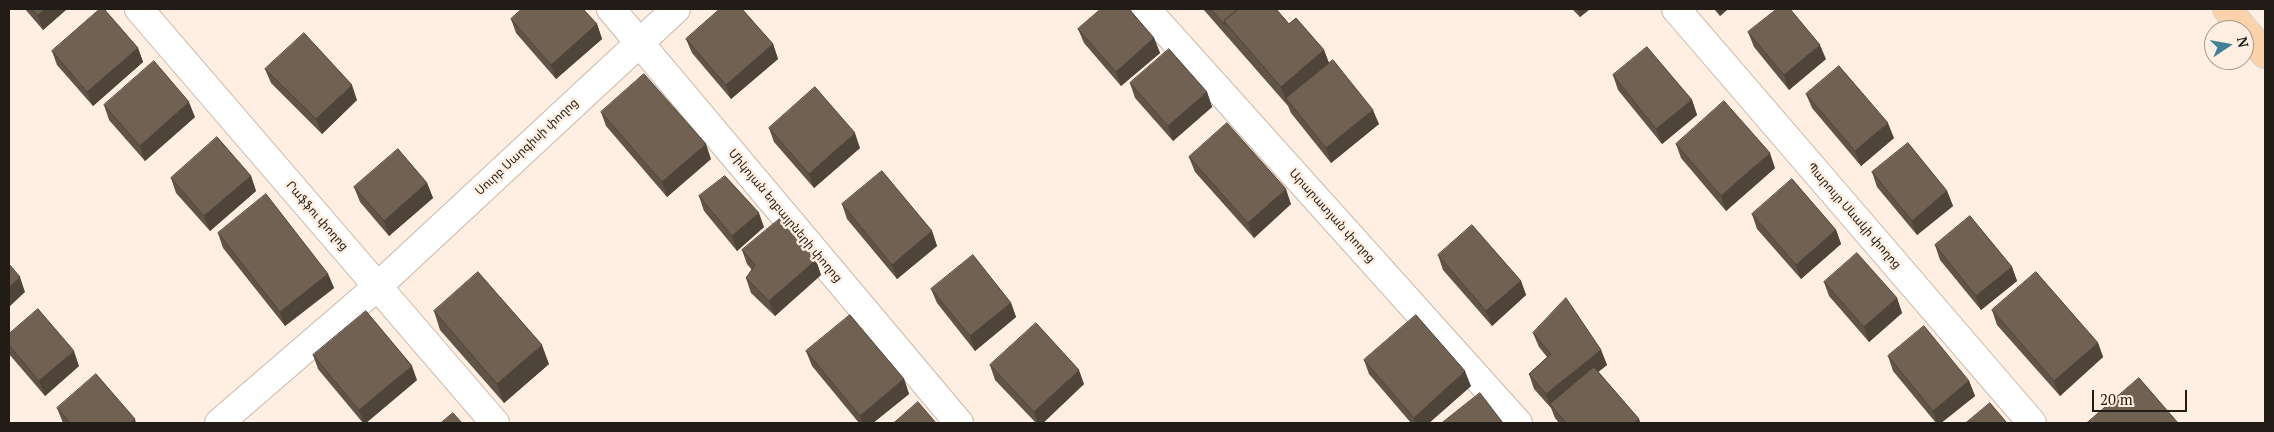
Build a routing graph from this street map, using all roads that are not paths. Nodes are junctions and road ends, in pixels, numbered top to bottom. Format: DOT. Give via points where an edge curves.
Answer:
graph roads {
  1 [pos="139,9"];
  2 [pos="611,9"];
  3 [pos="676,9"];
  4 [pos="1146,9"];
  5 [pos="1676,9"];
  6 [pos="2227,9"];
  7 [pos="640,43"];
  8 [pos="2265,54"];
  9 [pos="378,286"];
  10 [pos="219,423"];
  11 [pos="495,423"];
  12 [pos="959,423"];
  13 [pos="1518,423"];
  14 [pos="2032,423"];
  1 -- 9 [label="street, Րաֆֆու փողոց"];
  2 -- 7 [label="street, Միկոյան եղբայրների փողոց"];
  3 -- 7 [label="street, Սուրբ Սարգիսի փողոց"];
  4 -- 13 [label="street, Արարատյան փողոց"];
  5 -- 14 [label="street, Պարույր Սևակի փողոց"];
  6 -- 8 [label="highway"];
  7 -- 9 [label="street, Սուրբ Սարգիսի փողոց"];
  7 -- 12 [label="street, Միկոյան եղբայրների փողոց"];
  9 -- 10 [label="street, Սուրբ Սարգիսի փողոց"];
  9 -- 11 [label="street, Րաֆֆու փողոց"];
}
